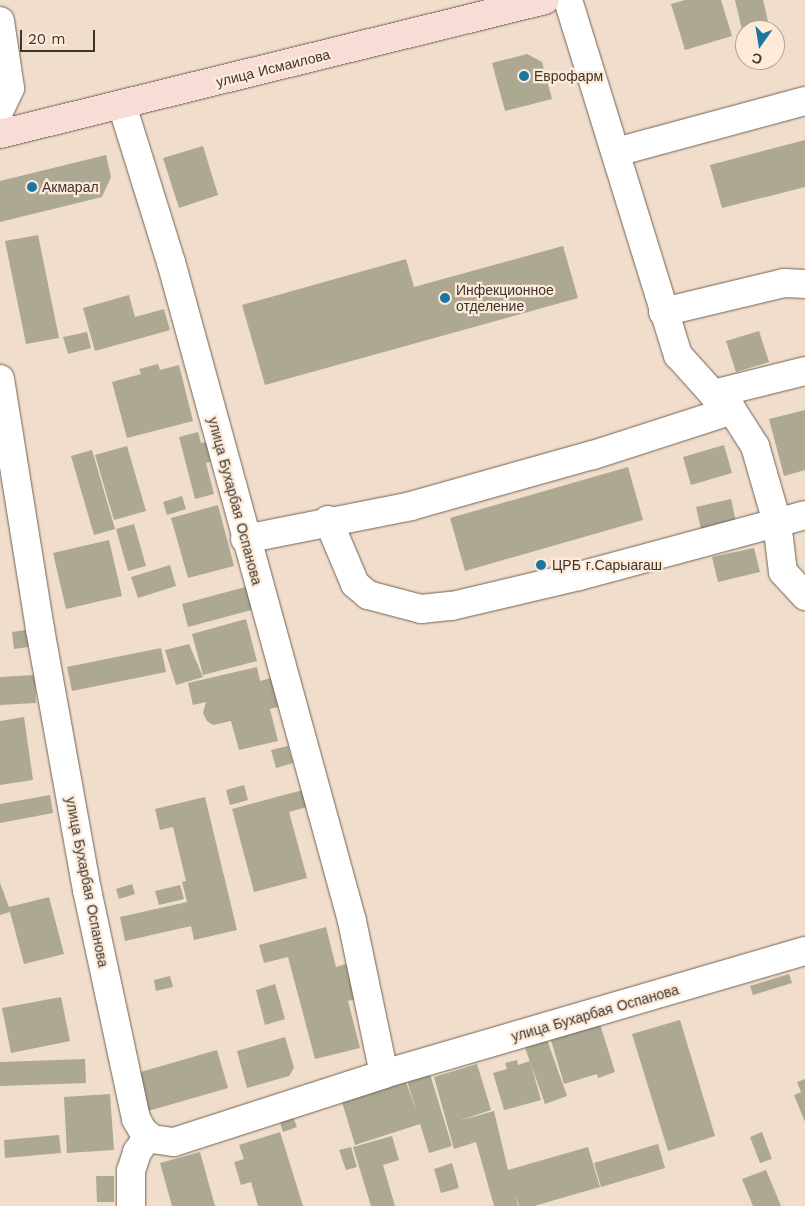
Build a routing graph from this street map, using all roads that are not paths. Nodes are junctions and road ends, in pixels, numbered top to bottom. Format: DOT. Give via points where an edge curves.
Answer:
graph roads {
  1 [pos="545,0"];
  2 [pos="568,0"];
  3 [pos="0,21"];
  4 [pos="805,101"];
  5 [pos="122,105"];
  6 [pos="0,109"];
  7 [pos="0,134"];
  8 [pos="616,152"];
  9 [pos="805,284"];
  10 [pos="663,312"];
  11 [pos="805,371"];
  12 [pos="0,379"];
  13 [pos="722,402"];
  14 [pos="805,516"];
  15 [pos="328,520"];
  16 [pos="777,522"];
  17 [pos="244,539"];
  18 [pos="805,596"];
  19 [pos="805,951"];
  20 [pos="384,1074"];
  21 [pos="149,1136"];
  22 [pos="131,1206"];
  1 -- 5 [label="main road, улица Исмаилова"];
  2 -- 8 [label="street"];
  3 -- 6 [label="street" via="10,88"];
  4 -- 8 [label="street"];
  5 -- 7 [label="main road, улица Исмаилова"];
  5 -- 17 [label="street, улица Бухарбая Оспанова" via="171,262"];
  8 -- 10 [label="street"];
  9 -- 10 [label="street" via="784,283"];
  10 -- 13 [label="street" via="678,355"];
  11 -- 13 [label="street"];
  12 -- 21 [label="street, улица Бухарбая Оспанова" via="40,630 88,890 136,1119"];
  13 -- 15 [label="street" via="593,455 420,503"];
  13 -- 16 [label="street" via="755,446"];
  14 -- 16 [label="street"];
  15 -- 16 [label="street" via="355,584 368,595 421,609 452,606 579,576"];
  15 -- 17 [label="street"];
  16 -- 18 [label="street" via="783,572"];
  17 -- 20 [label="street, улица Бухарбая Оспанова" via="352,920"];
  19 -- 20 [label="street, улица Бухарбая Оспанова"];
  20 -- 21 [label="street, улица Бухарбая Оспанова" via="174,1142"];
  21 -- 22 [label="street" via="137,1152 131,1171"];
}
